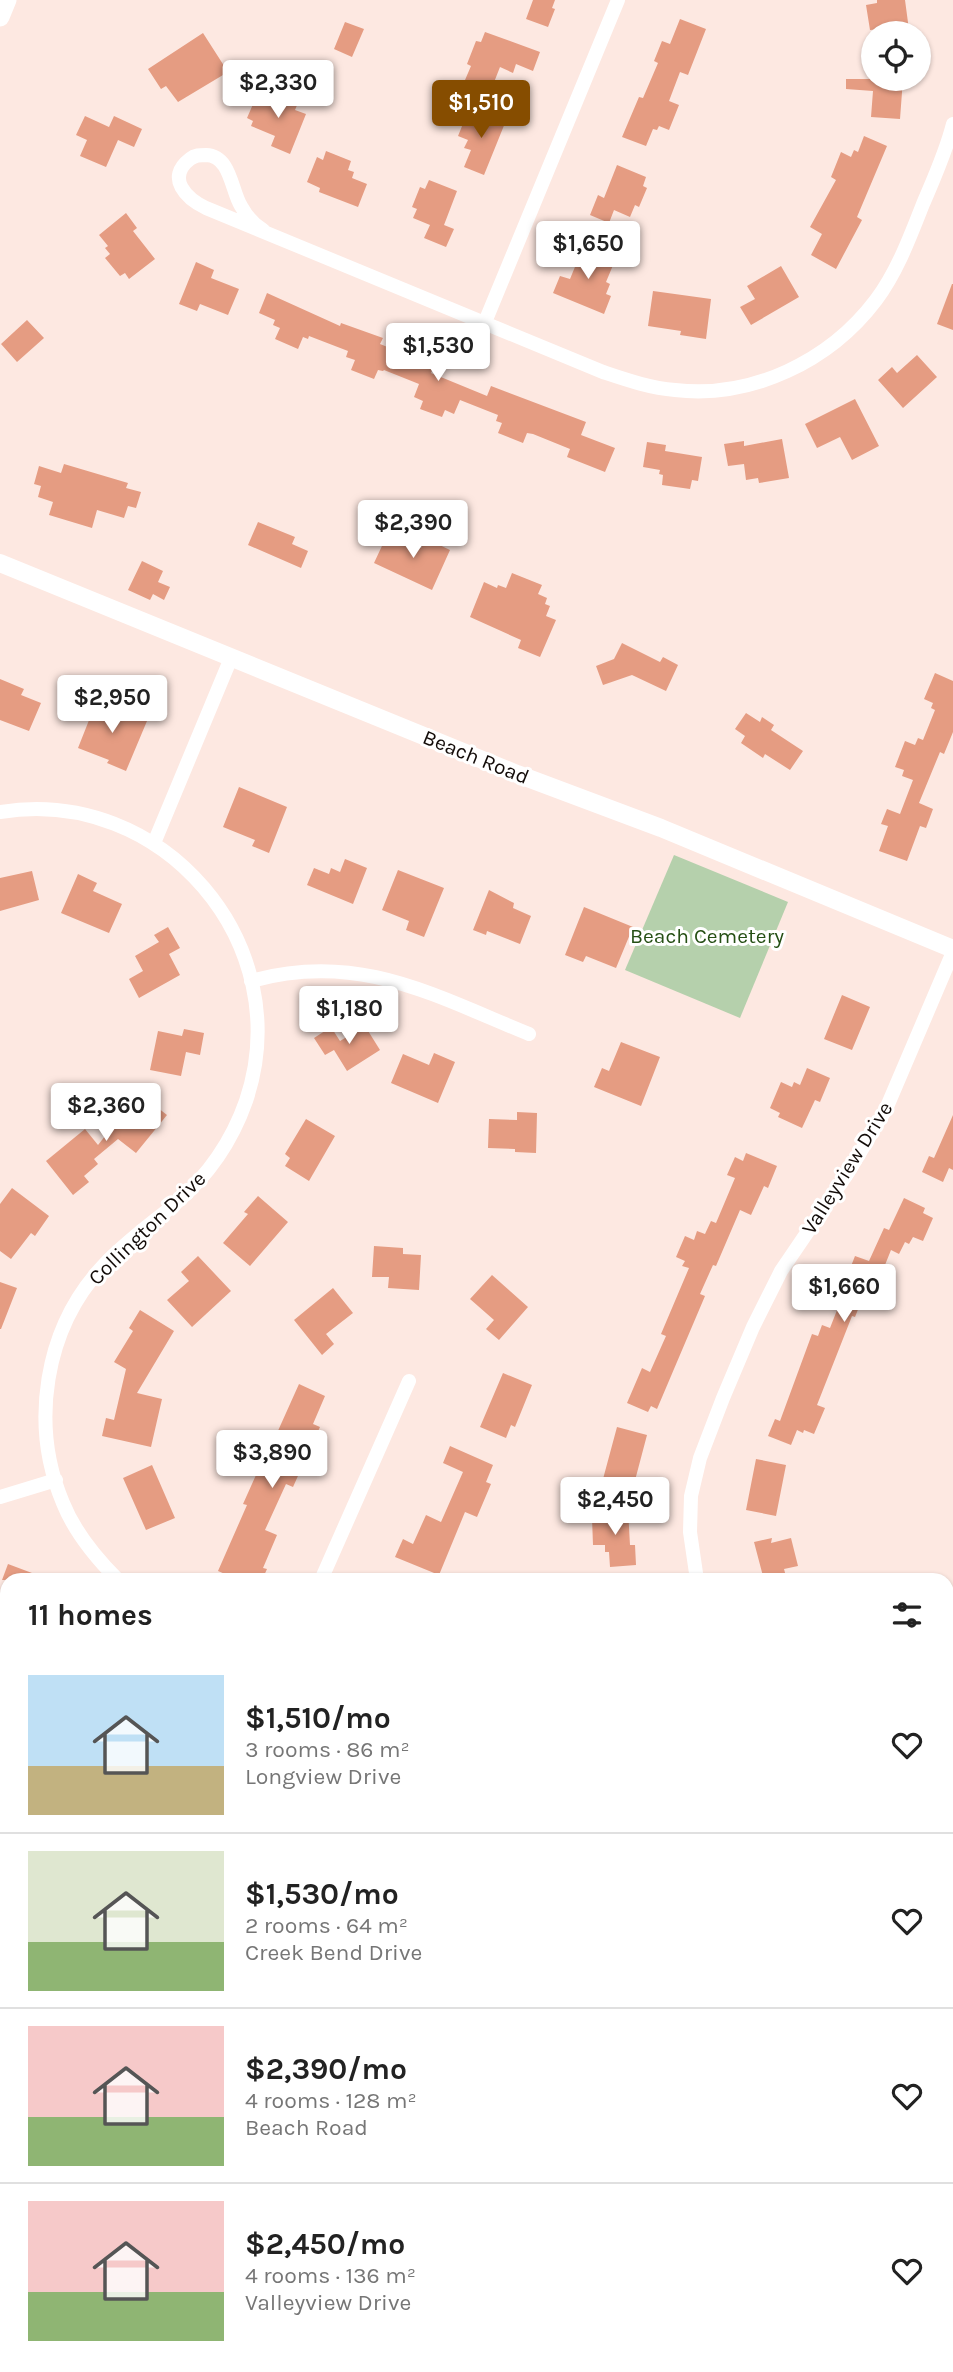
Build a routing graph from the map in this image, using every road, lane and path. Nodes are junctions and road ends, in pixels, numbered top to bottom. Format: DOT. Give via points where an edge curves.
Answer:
graph roads {
  1 [pos="7,0"];
  2 [pos="618,0"];
  3 [pos="0,17"];
  4 [pos="953,124"];
  5 [pos="263,230"];
  6 [pos="485,322"];
  7 [pos="0,563"];
  8 [pos="231,658"];
  9 [pos="0,813"];
  10 [pos="154,843"];
  11 [pos="953,951"];
  12 [pos="251,981"];
  13 [pos="529,1034"];
  14 [pos="409,1381"];
  15 [pos="56,1480"];
  16 [pos="0,1497"];
  17 [pos="111,1573"];
  18 [pos="324,1573"];
  19 [pos="696,1573"];
  1 -- 3 [label="main road"];
  2 -- 6 [label="street"];
  4 -- 6 [label="street" via="909,239 877,298 858,323 823,352 776,375 716,391 650,386 603,372"];
  5 -- 5 [label="street" via="241,207 219,160 210,155 188,161 180,174 183,193"];
  5 -- 6 [label="street"];
  7 -- 8 [label="street, Beach Road"];
  8 -- 10 [label="street"];
  8 -- 11 [label="street, Beach Road" via="662,828"];
  9 -- 10 [label="street, Collington Drive" via="69,812 120,826"];
  10 -- 12 [label="street, Collington Drive" via="197,878 223,912"];
  11 -- 19 [label="street, Valleyview Drive" via="886,1109 781,1271 723,1398 691,1496"];
  12 -- 13 [label="street" via="307,970 358,972 407,985"];
  12 -- 15 [label="street, Collington Drive" via="258,1028 254,1072 226,1146 195,1185 102,1267 62,1331 46,1405 45,1431"];
  14 -- 18 [label="street"];
  15 -- 16 [label="street"];
  15 -- 17 [label="street, Collington Drive" via="79,1532"];
}
